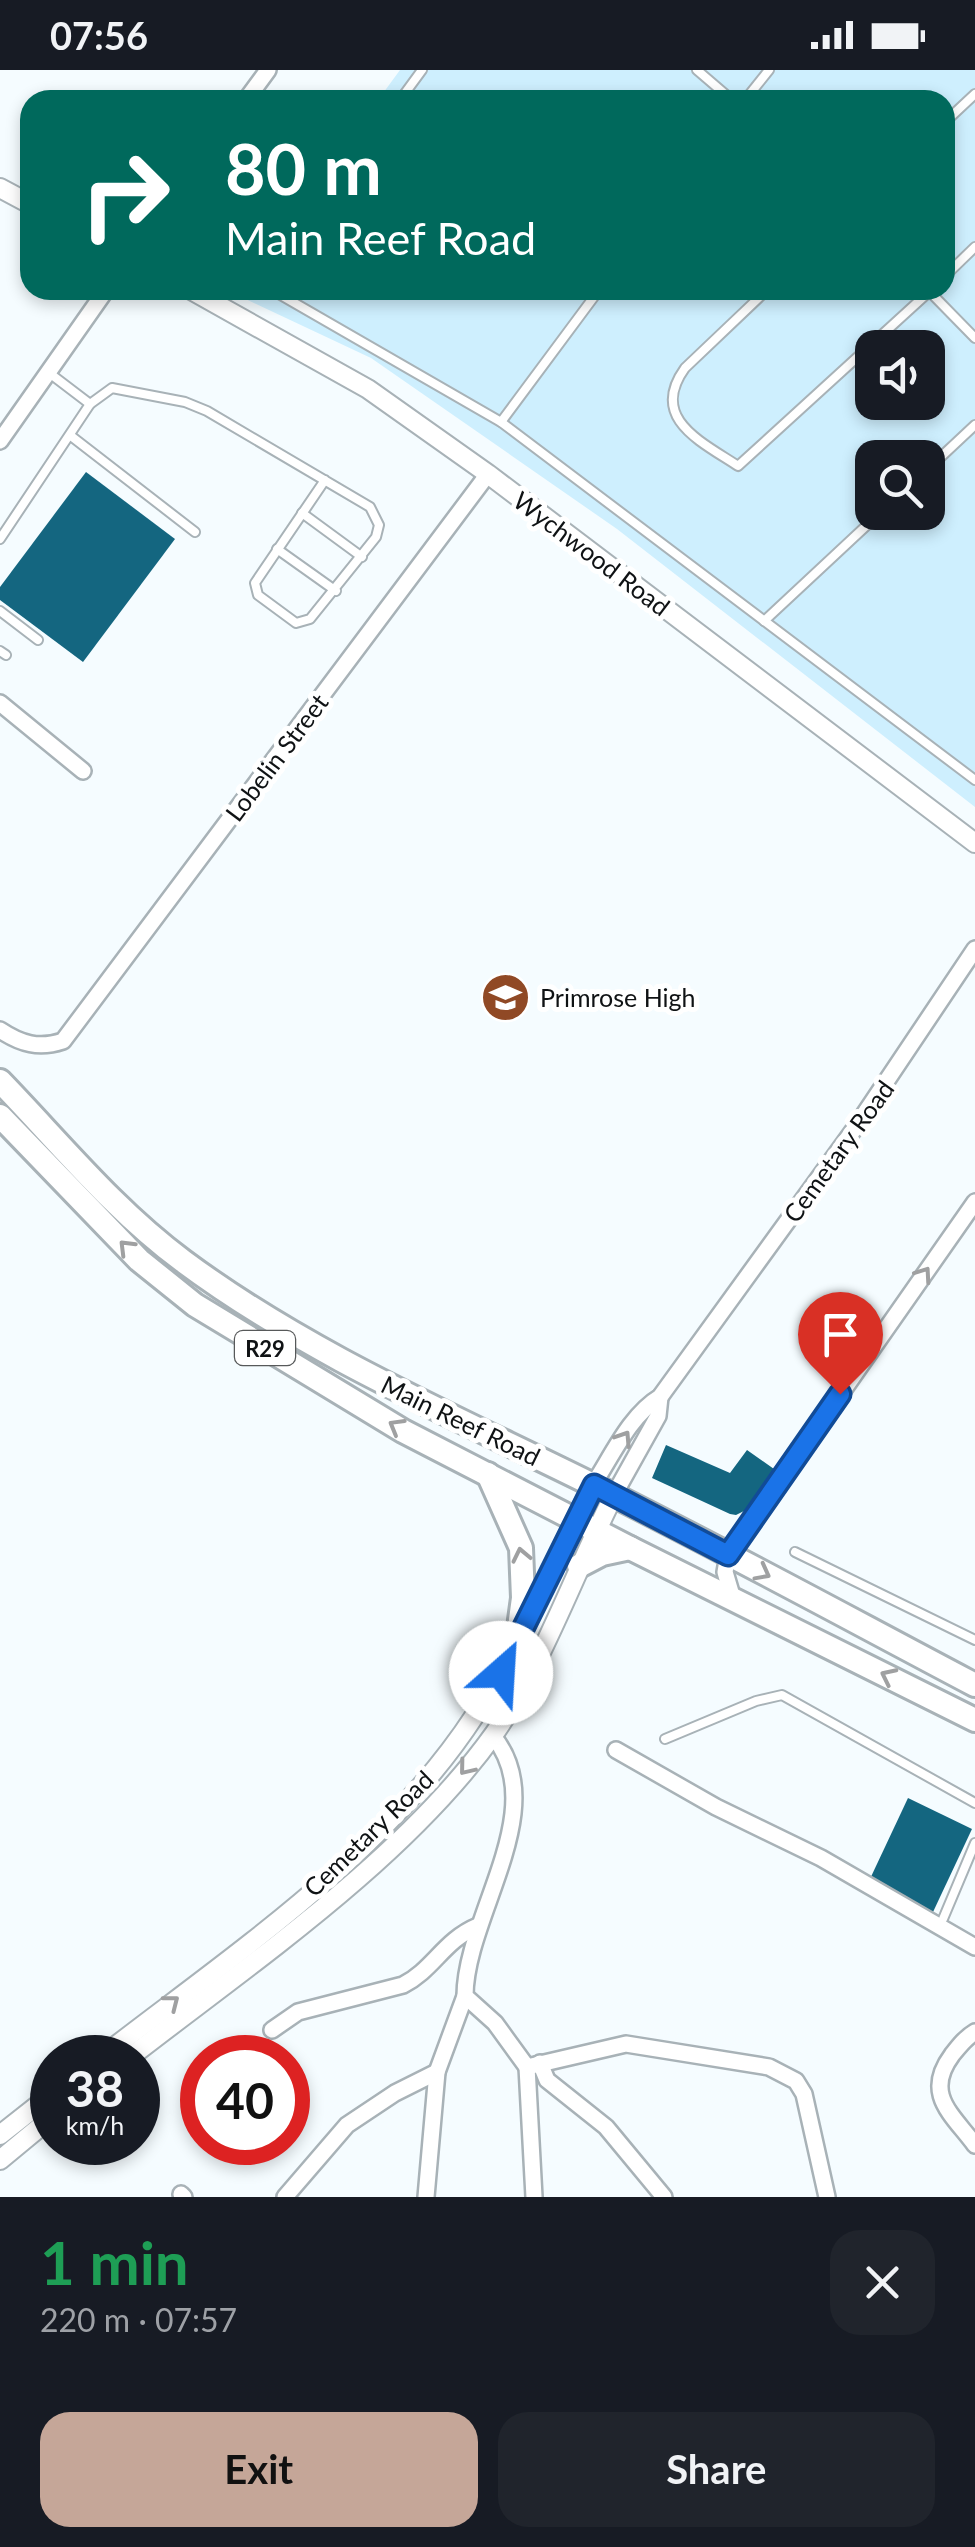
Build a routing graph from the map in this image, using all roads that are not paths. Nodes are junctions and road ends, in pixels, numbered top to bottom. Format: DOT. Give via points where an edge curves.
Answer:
graph roads {
  1 [pos="697,70"];
  2 [pos="769,70"];
  3 [pos="720,90"];
  4 [pos="753,90"];
  5 [pos="975,94"];
  6 [pos="955,113"];
  7 [pos="975,247"];
  8 [pos="955,266"];
  9 [pos="99,300"];
  10 [pos="209,300"];
  11 [pos="289,300"];
  12 [pos="592,300"];
  13 [pos="756,300"];
  14 [pos="918,300"];
  15 [pos="939,300"];
  16 [pos="975,338"];
  17 [pos="48,372"];
  18 [pos="90,404"];
  19 [pos="501,422"];
  20 [pos="975,426"];
  21 [pos="70,436"];
  22 [pos="0,440"];
  23 [pos="945,454"];
  24 [pos="488,474"];
  25 [pos="325,480"];
  26 [pos="302,513"];
  27 [pos="862,530"];
  28 [pos="195,532"];
  29 [pos="0,538"];
  30 [pos="277,549"];
  31 [pos="362,557"];
  32 [pos="336,591"];
  33 [pos="0,612"];
  34 [pos="764,621"];
  35 [pos="38,640"];
  36 [pos="0,703"];
  37 [pos="83,771"];
  38 [pos="975,780"];
  39 [pos="975,843"];
  40 [pos="975,949"];
  41 [pos="0,1030"];
  42 [pos="0,1081"];
  43 [pos="0,1116"];
  44 [pos="975,1202"];
  45 [pos="660,1397"];
  46 [pos="452,1416"];
  47 [pos="436,1447"];
  48 [pos="488,1474"];
  49 [pos="604,1490"];
  50 [pos="586,1524"];
  51 [pos="630,1548"];
  52 [pos="796,1552"];
  53 [pos="728,1555"];
  54 [pos="579,1566"];
  55 [pos="733,1599"];
  56 [pos="975,1640"];
  57 [pos="517,1642"];
  58 [pos="975,1685"];
  59 [pos="975,1720"];
  60 [pos="493,1736"];
  61 [pos="665,1738"];
  62 [pos="616,1750"];
  63 [pos="975,1803"];
  64 [pos="975,1842"];
  65 [pos="943,1919"];
  66 [pos="478,1926"];
  67 [pos="975,1948"];
  68 [pos="465,1996"];
  69 [pos="272,2030"];
  70 [pos="975,2032"];
  71 [pos="129,2035"];
  72 [pos="159,2035"];
  73 [pos="533,2065"];
  74 [pos="437,2072"];
  75 [pos="30,2111"];
  76 [pos="0,2135"];
  77 [pos="30,2135"];
  78 [pos="975,2145"];
  79 [pos="0,2160"];
  80 [pos="285,2197"];
  81 [pos="426,2197"];
  82 [pos="534,2197"];
  83 [pos="664,2197"];
  84 [pos="827,2197"];
  1 -- 3 [label="lane"];
  2 -- 4 [label="lane"];
  5 -- 6 [label="lane"];
  7 -- 8 [label="lane"];
  9 -- 17 [label="street"];
  10 -- 24 [label="street, Wychwood Road" via="368,390"];
  11 -- 19 [label="lane"];
  12 -- 19 [label="lane"];
  13 -- 14 [label="lane" via="685,368 671,397 691,435 738,466"];
  15 -- 16 [label="lane"];
  17 -- 18 [label="lane"];
  17 -- 22 [label="street"];
  18 -- 21 [label="lane"];
  18 -- 25 [label="lane" via="112,388 185,402"];
  19 -- 34 [label="lane"];
  20 -- 23 [label="lane"];
  21 -- 28 [label="lane"];
  21 -- 29 [label="lane"];
  24 -- 39 [label="street, Wychwood Road"];
  24 -- 41 [label="street, Lobelin Street" via="63,1040 25,1044"];
  25 -- 26 [label="lane"];
  25 -- 31 [label="lane" via="376,514 376,537"];
  26 -- 30 [label="lane"];
  26 -- 31 [label="lane"];
  27 -- 34 [label="lane"];
  30 -- 32 [label="lane"];
  30 -- 32 [label="lane" via="254,589 289,618 310,619"];
  31 -- 32 [label="lane"];
  33 -- 35 [label="lane"];
  34 -- 38 [label="lane"];
  36 -- 37 [label="street"];
  40 -- 45 [label="street, Cemetary Road"];
  42 -- 46 [label="main road, Main Reef Road / R29" via="115,1203 180,1260 287,1330"];
  47 -- 43 [label="main road, Main Reef Road / R29, one-way" via="195,1305 138,1260"];
  53 -- 44 [label="street, one-way"];
  45 -- 49 [label="street, Cemetary Road" via="652,1428"];
  49 -- 45 [label="street, Cemetary Road, one-way" via="632,1426"];
  46 -- 47 [label="main road"];
  46 -- 49 [label="main road, Main Reef Road / R29"];
  47 -- 48 [label="main road, Main Reef Road / R29"];
  48 -- 50 [label="main road, Main Reef Road / R29"];
  57 -- 48 [label="main road, one-way" via="524,1598 521,1548"];
  49 -- 50 [label="street, Cemetary Road"];
  49 -- 53 [label="main road, Main Reef Road / R29"];
  50 -- 51 [label="main road, Main Reef Road / R29"];
  50 -- 54 [label="street, Cemetary Road"];
  50 -- 57 [label="street, Cemetary Road"];
  51 -- 54 [label="main road"];
  51 -- 55 [label="main road, Main Reef Road / R29"];
  52 -- 56 [label="lane"];
  53 -- 55 [label="street"];
  53 -- 58 [label="main road, Main Reef Road / R29, one-way"];
  54 -- 60 [label="street, Cemetary Road"];
  59 -- 55 [label="main road, Main Reef Road / R29, one-way"];
  71 -- 57 [label="street, Cemetary Road, one-way" via="382,1827 474,1718"];
  60 -- 66 [label="street" via="510,1768 511,1809 496,1886"];
  60 -- 72 [label="street, Cemetary Road, one-way" via="456,1782 353,1881"];
  61 -- 63 [label="lane" via="756,1700 782,1696"];
  62 -- 67 [label="street"];
  64 -- 65 [label="lane"];
  66 -- 68 [label="street"];
  66 -- 69 [label="street" via="446,1944 403,1985 298,2012"];
  68 -- 73 [label="street"];
  68 -- 74 [label="street"];
  70 -- 78 [label="street" via="943,2067 938,2086"];
  73 -- 82 [label="street"];
  73 -- 83 [label="street" via="606,2127"];
  73 -- 84 [label="street" via="626,2044 779,2070 804,2094"];
  74 -- 80 [label="street" via="347,2126"];
  74 -- 81 [label="street"];
  75 -- 76 [label="street"];
  77 -- 79 [label="street"];
}
